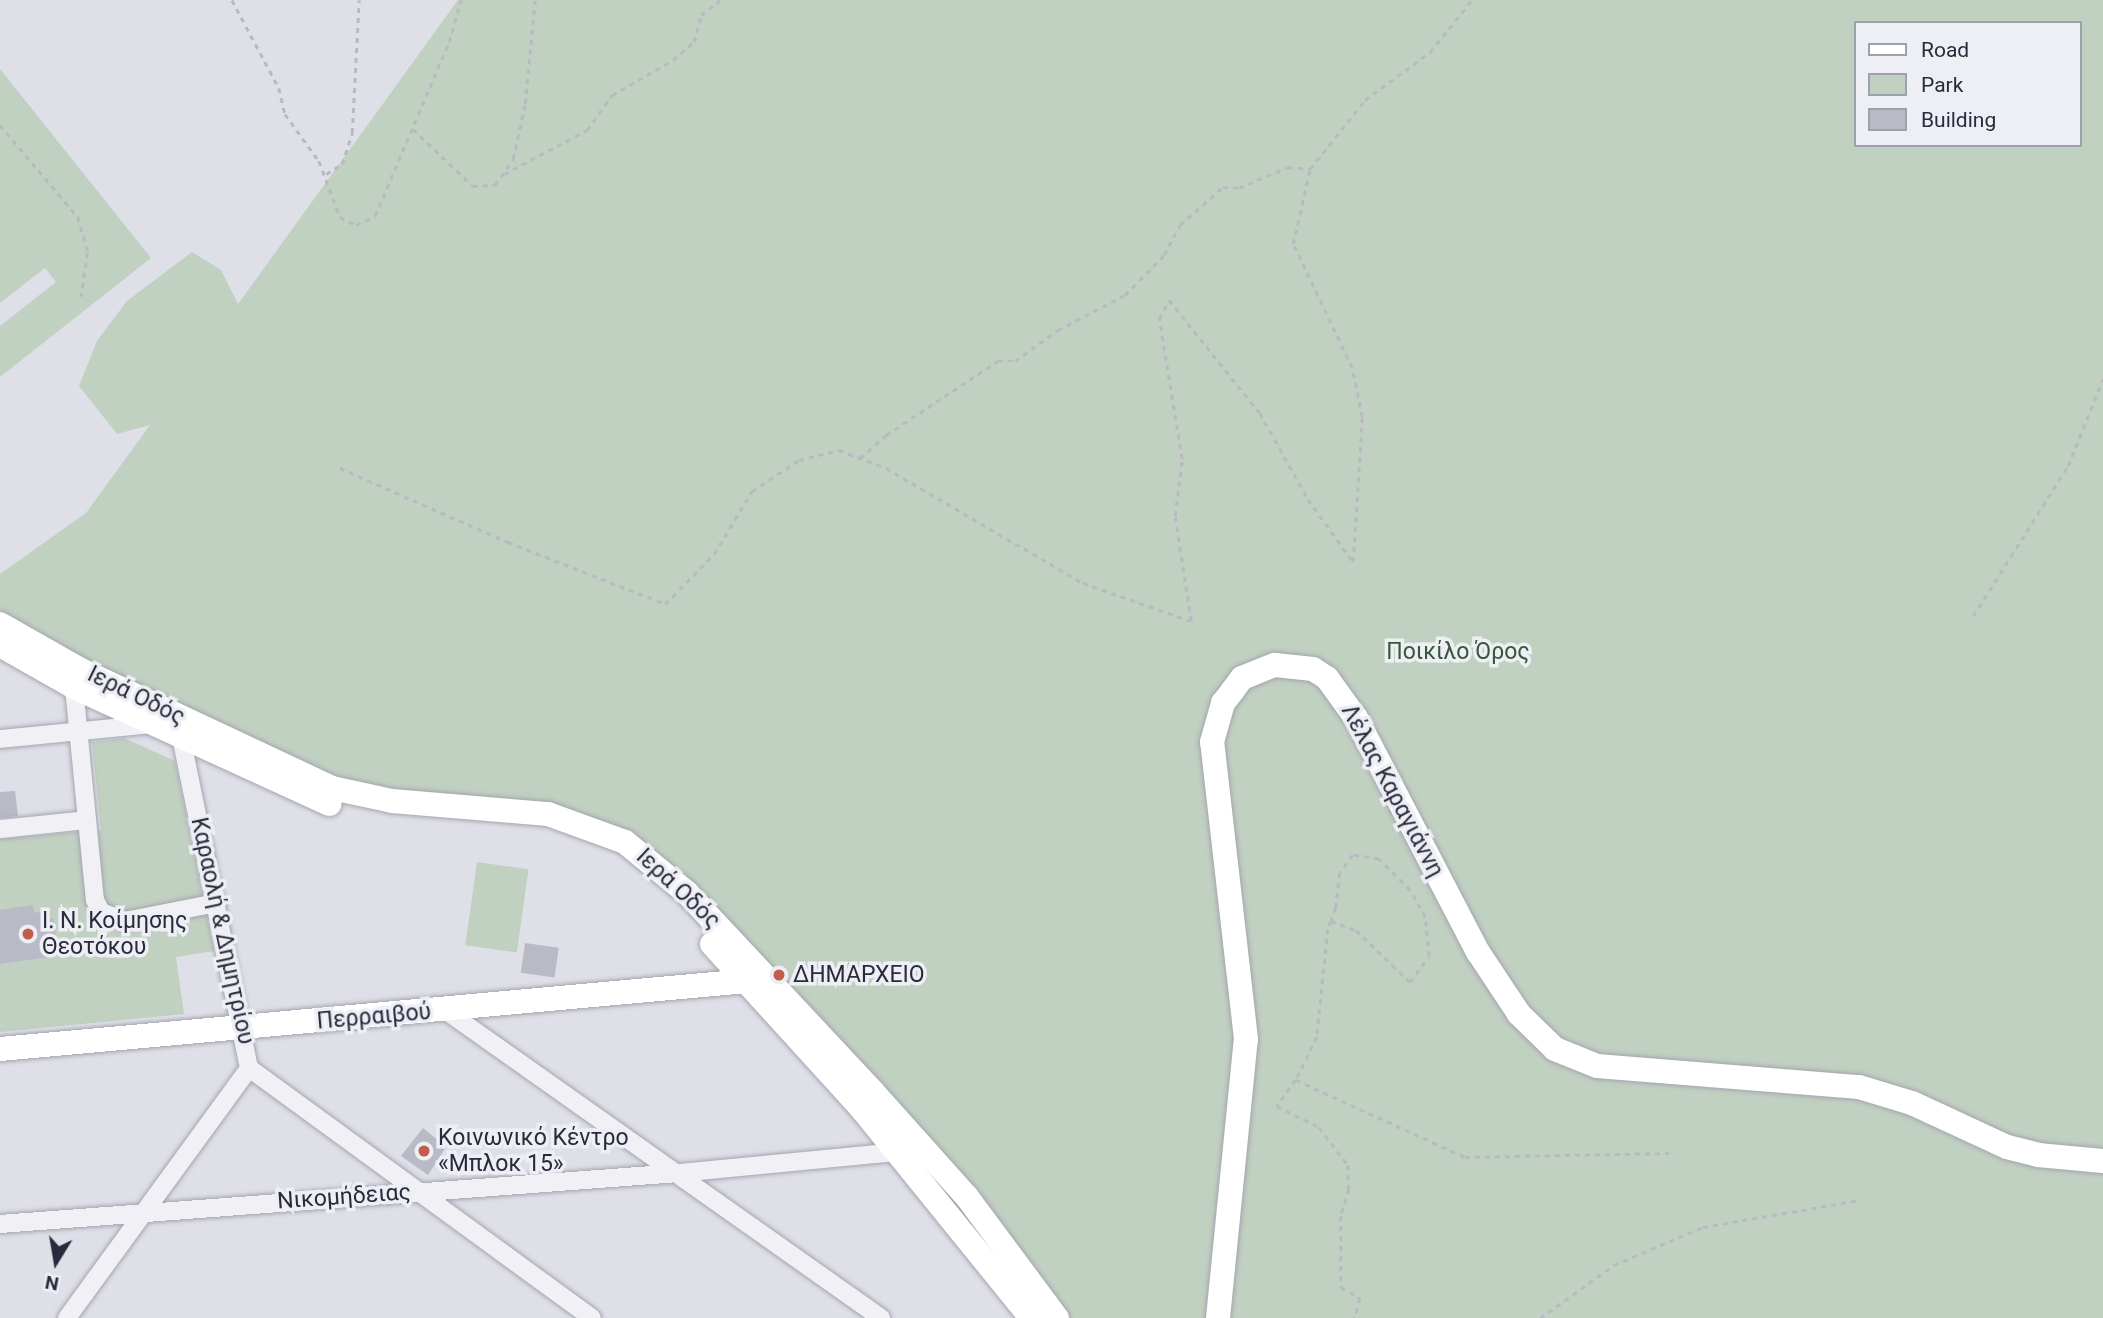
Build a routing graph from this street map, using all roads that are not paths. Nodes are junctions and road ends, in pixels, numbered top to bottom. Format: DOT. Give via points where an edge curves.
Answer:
graph roads {
  1 [pos="0,624"];
  2 [pos="0,645"];
  3 [pos="74,687"];
  4 [pos="153,724"];
  5 [pos="78,732"];
  6 [pos="181,737"];
  7 [pos="0,739"];
  8 [pos="86,820"];
  9 [pos="0,829"];
  10 [pos="217,903"];
  11 [pos="747,981"];
  12 [pos="444,1010"];
  13 [pos="243,1029"];
  14 [pos="0,1049"];
  15 [pos="249,1068"];
  16 [pos="897,1152"];
  17 [pos="2103,1161"];
  18 [pos="679,1173"];
  19 [pos="420,1192"];
  20 [pos="147,1210"];
  21 [pos="0,1224"];
  22 [pos="67,1318"];
  23 [pos="592,1318"];
  24 [pos="881,1318"];
  25 [pos="1031,1318"];
  26 [pos="1057,1318"];
  27 [pos="1218,1318"];
  1 -- 26 [label="main road, Ιερά Οδός" via="79,669 332,788 392,801 548,814 625,842 687,893 873,1092 967,1197"];
  2 -- 3 [label="main road, Ιερά Οδός"];
  3 -- 4 [label="main road, Ιερά Οδός"];
  3 -- 5 [label="street"];
  4 -- 5 [label="street"];
  4 -- 6 [label="main road, Ιερά Οδός"];
  5 -- 7 [label="street"];
  5 -- 8 [label="street"];
  6 -- 10 [label="street, Καραολή & Δημητρίου"];
  6 -- 11 [label="main road, Ιερά Οδός" via="289,789 349,810 390,818 545,829 598,845 658,886"];
  8 -- 9 [label="street"];
  8 -- 10 [label="street" via="95,900 113,920"];
  10 -- 13 [label="street, Καραολή & Δημητρίου"];
  11 -- 12 [label="main road, Περραιβού"];
  11 -- 16 [label="main road, Ιερά Οδός"];
  12 -- 13 [label="main road, Περραιβού"];
  12 -- 18 [label="street"];
  13 -- 14 [label="main road, Περραιβού"];
  13 -- 15 [label="street, Καραολή & Δημητρίου"];
  15 -- 19 [label="street"];
  15 -- 20 [label="street, Καραολή & Δημητρίου"];
  16 -- 18 [label="street, Νικομήδειας"];
  16 -- 25 [label="main road, Ιερά Οδός"];
  17 -- 27 [label="main road, Λέλας Καραγιάννη" via="2007,1147 1912,1102 1859,1087 1597,1066 1555,1049 1519,1014 1478,952 1356,718 1327,678 1313,669 1275,665 1242,678 1223,703 1212,742 1245,1040"];
  18 -- 19 [label="street, Νικομήδειας"];
  18 -- 24 [label="street"];
  19 -- 20 [label="street, Νικομήδειας"];
  19 -- 23 [label="street"];
  20 -- 21 [label="street, Νικομήδειας"];
  20 -- 22 [label="street, Καραολή & Δημητρίου"];
}
